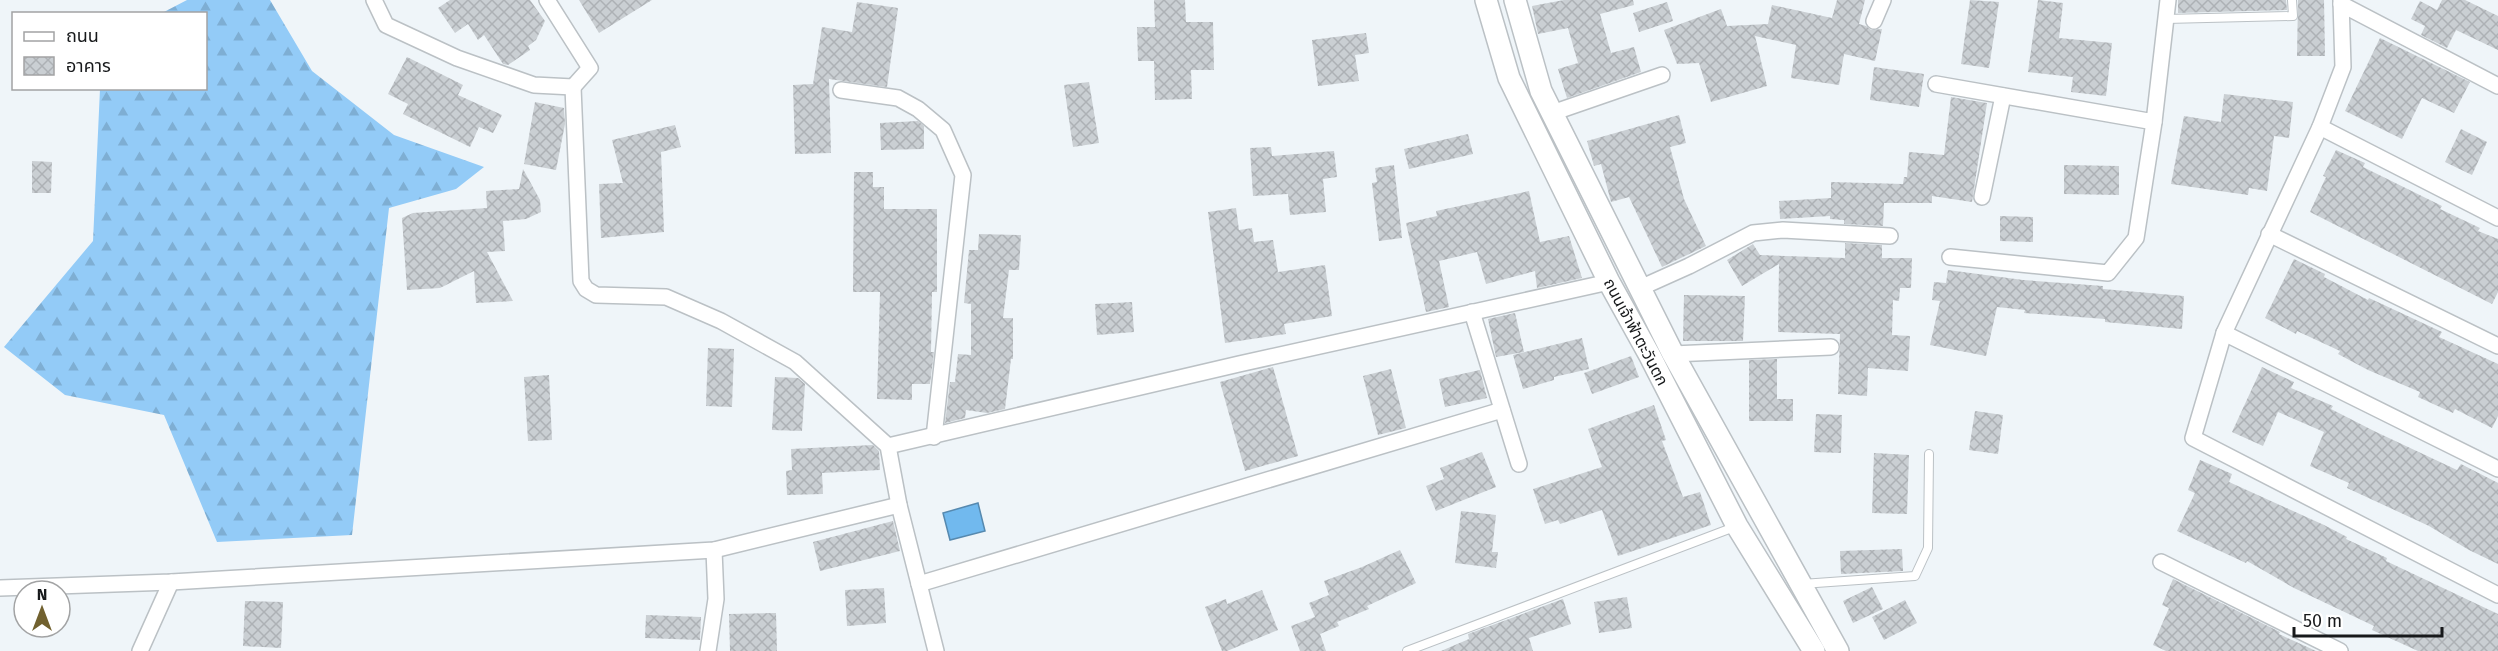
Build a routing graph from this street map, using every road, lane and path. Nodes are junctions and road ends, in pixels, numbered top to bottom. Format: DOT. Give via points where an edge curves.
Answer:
graph roads {
  1 [pos="374,0"];
  2 [pos="547,0"];
  3 [pos="1486,0"];
  4 [pos="1515,0"];
  5 [pos="1883,0"];
  6 [pos="2168,0"];
  7 [pos="2292,0"];
  8 [pos="2341,2"];
  9 [pos="2166,18"];
  10 [pos="1874,21"];
  11 [pos="1662,75"];
  12 [pos="1936,84"];
  13 [pos="2498,86"];
  14 [pos="573,87"];
  15 [pos="841,90"];
  16 [pos="2003,96"];
  17 [pos="1552,113"];
  18 [pos="2154,122"];
  19 [pos="2320,127"];
  20 [pos="1983,197"];
  21 [pos="2498,218"];
  22 [pos="2269,234"];
  23 [pos="1890,236"];
  24 [pos="1950,257"];
  25 [pos="1609,282"];
  26 [pos="1640,288"];
  27 [pos="1472,312"];
  28 [pos="2224,333"];
  29 [pos="2498,346"];
  30 [pos="1831,347"];
  31 [pos="1673,354"];
  32 [pos="1502,410"];
  33 [pos="934,437"];
  34 [pos="888,446"];
  35 [pos="1929,454"];
  36 [pos="1519,464"];
  37 [pos="2498,469"];
  38 [pos="899,505"];
  39 [pos="1737,526"];
  40 [pos="714,550"];
  41 [pos="2161,562"];
  42 [pos="171,582"];
  43 [pos="920,584"];
  44 [pos="1801,584"];
  45 [pos="0,588"];
  46 [pos="2498,596"];
  47 [pos="140,651"];
  48 [pos="708,651"];
  49 [pos="936,651"];
  50 [pos="1407,651"];
  51 [pos="1814,651"];
  52 [pos="1838,651"];
  53 [pos="2340,651"];
  1 -- 14 [label="street" via="386,25 457,58 534,84"];
  2 -- 14 [label="street" via="590,68"];
  3 -- 25 [label="main road, ถนนเจ้าฟ้าตะวันตก" via="1509,78"];
  4 -- 17 [label="main road, ถนนเจ้าฟ้าตะวันตก" via="1541,91"];
  5 -- 10 [label="street"];
  6 -- 9 [label="street"];
  7 -- 9 [label="lane" via="2293,16"];
  8 -- 13 [label="street"];
  8 -- 19 [label="street" via="2343,68"];
  9 -- 18 [label="street"];
  11 -- 17 [label="street"];
  12 -- 16 [label="street"];
  14 -- 34 [label="street" via="582,281 586,290 596,295 666,297 721,321 795,362"];
  15 -- 33 [label="street" via="898,98 918,109 943,130 963,175"];
  16 -- 18 [label="street"];
  16 -- 20 [label="street"];
  17 -- 26 [label="main road, ถนนเจ้าฟ้าตะวันตก"];
  18 -- 24 [label="street" via="2136,238 2108,273"];
  19 -- 21 [label="street"];
  19 -- 22 [label="street"];
  22 -- 28 [label="street"];
  22 -- 29 [label="street"];
  23 -- 26 [label="street" via="1783,230 1753,233"];
  25 -- 27 [label="street"];
  25 -- 39 [label="main road, ถนนเจ้าฟ้าตะวันตก"];
  26 -- 31 [label="main road, ถนนเจ้าฟ้าตะวันตก"];
  27 -- 32 [label="street"];
  27 -- 33 [label="street"];
  28 -- 37 [label="street"];
  28 -- 46 [label="street" via="2193,438"];
  30 -- 31 [label="street"];
  31 -- 44 [label="main road, ถนนเจ้าฟ้าตะวันตก"];
  32 -- 36 [label="street"];
  32 -- 43 [label="street"];
  33 -- 34 [label="street"];
  34 -- 38 [label="street"];
  35 -- 44 [label="lane" via="1928,548 1915,576"];
  38 -- 40 [label="street"];
  38 -- 43 [label="street"];
  39 -- 50 [label="lane"];
  39 -- 51 [label="main road, ถนนเจ้าฟ้าตะวันตก"];
  40 -- 42 [label="street"];
  40 -- 48 [label="street" via="716,599"];
  41 -- 53 [label="street"];
  42 -- 45 [label="street"];
  42 -- 47 [label="street"];
  43 -- 49 [label="street"];
  44 -- 52 [label="main road, ถนนเจ้าฟ้าตะวันตก"];
}
